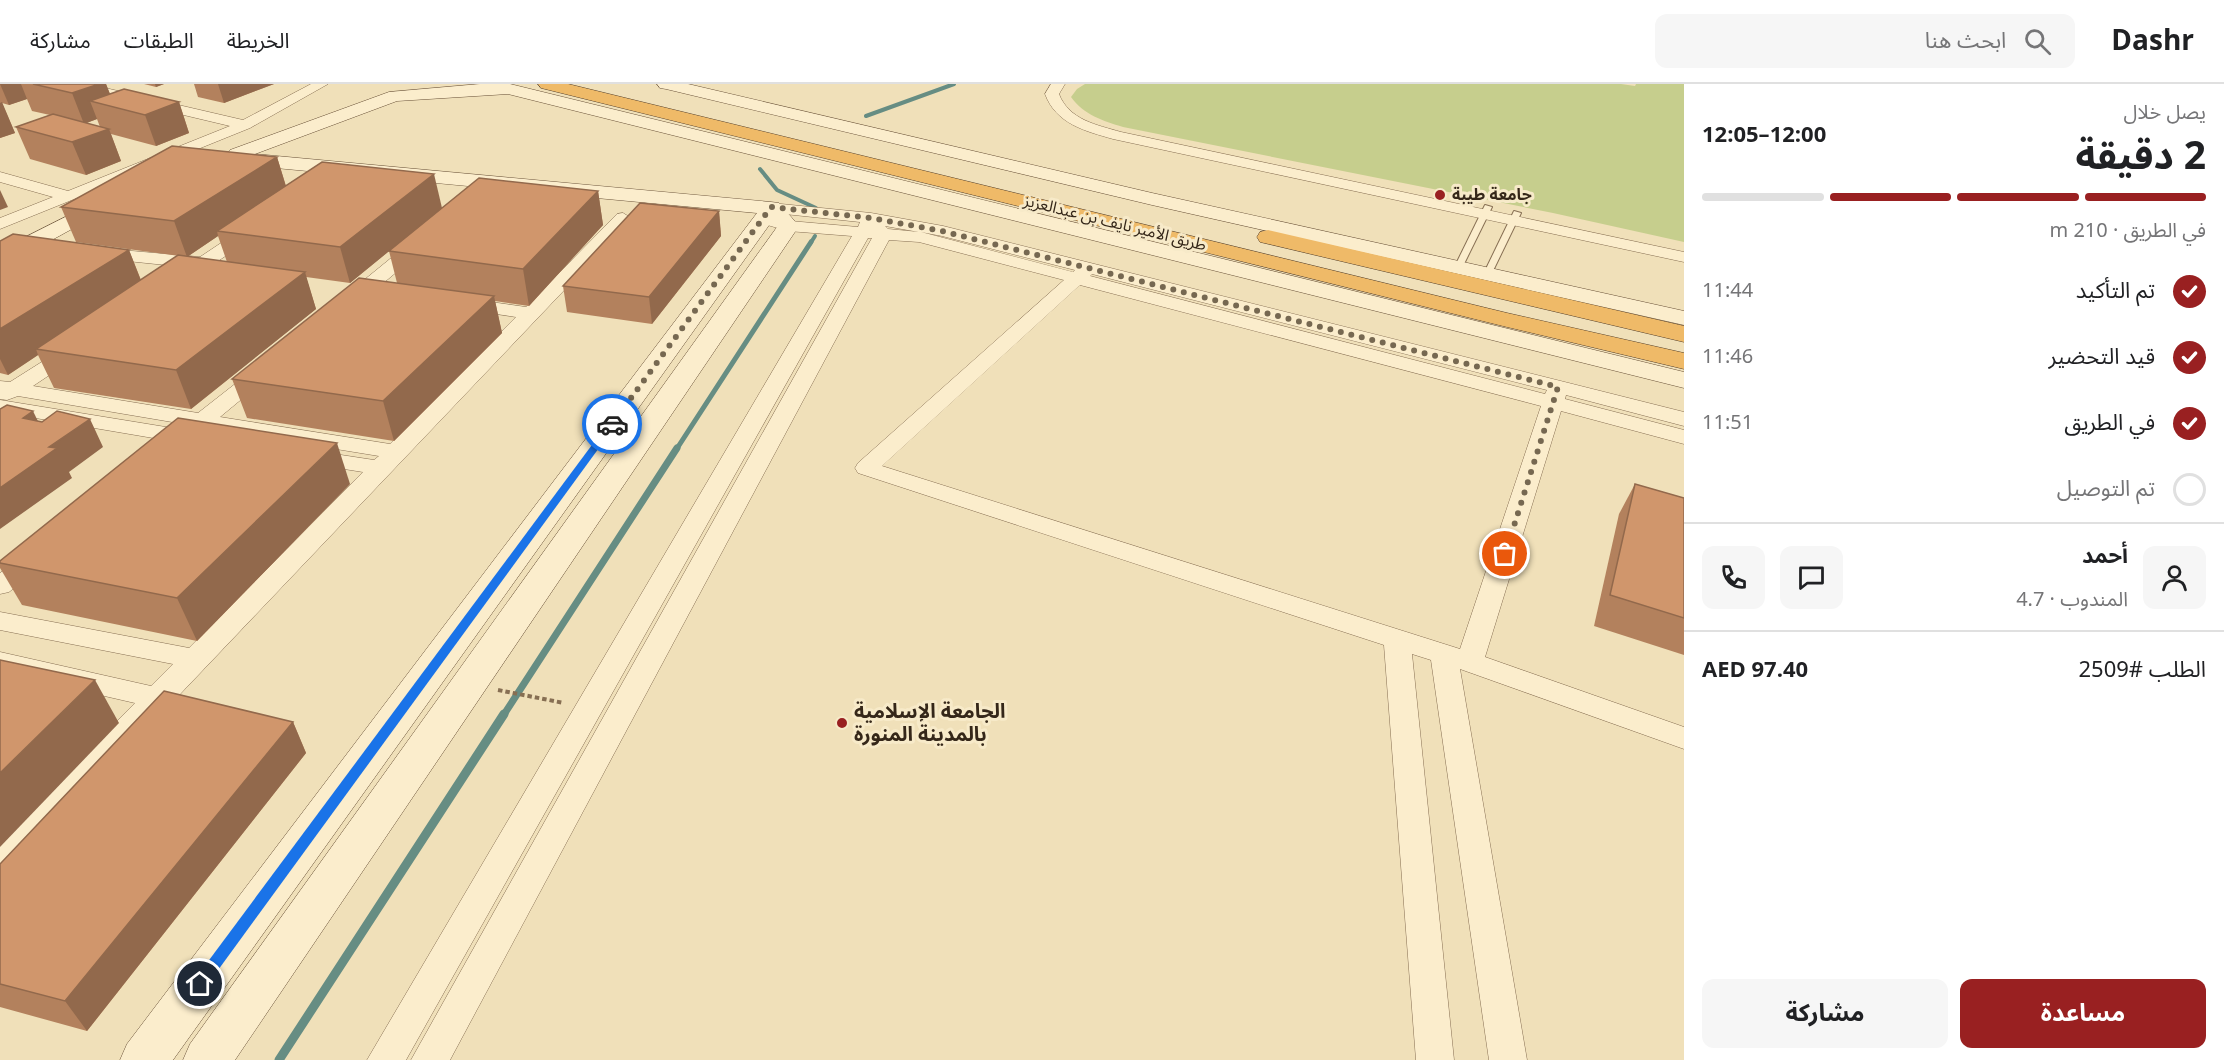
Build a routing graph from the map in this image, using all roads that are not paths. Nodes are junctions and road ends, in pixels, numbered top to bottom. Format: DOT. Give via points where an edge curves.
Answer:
graph roads {
  1 [pos="71,84"];
  2 [pos="321,84"];
  3 [pos="547,84"];
  4 [pos="616,84"];
  5 [pos="666,84"];
  6 [pos="498,86"];
  7 [pos="1065,86"];
  8 [pos="375,87"];
  9 [pos="395,96"];
  10 [pos="245,125"];
  11 [pos="210,162"];
  12 [pos="0,177"];
  13 [pos="68,196"];
  14 [pos="122,196"];
  15 [pos="1487,211"];
  16 [pos="774,217"];
  17 [pos="1515,217"];
  18 [pos="623,218"];
  19 [pos="269,219"];
  20 [pos="0,224"];
  21 [pos="872,229"];
  22 [pos="436,231"];
  23 [pos="1684,248"];
  24 [pos="8,251"];
  25 [pos="52,253"];
  26 [pos="1684,257"];
  27 [pos="203,263"];
  28 [pos="1458,268"];
  29 [pos="1083,272"];
  30 [pos="1255,272"];
  31 [pos="1487,274"];
  32 [pos="184,275"];
  33 [pos="166,288"];
  34 [pos="363,290"];
  35 [pos="386,293"];
  36 [pos="441,301"];
  37 [pos="336,312"];
  38 [pos="531,313"];
  39 [pos="1684,318"];
  40 [pos="1507,320"];
  41 [pos="1684,334"];
  42 [pos="90,339"];
  43 [pos="282,356"];
  44 [pos="1684,361"];
  45 [pos="1684,380"];
  46 [pos="1556,395"];
  47 [pos="4,396"];
  48 [pos="1684,419"];
  49 [pos="201,421"];
  50 [pos="183,436"];
  51 [pos="1684,437"];
  52 [pos="156,459"];
  53 [pos="387,460"];
  54 [pos="55,541"];
  55 [pos="0,586"];
  56 [pos="0,621"];
  57 [pos="1397,640"];
  58 [pos="1457,658"];
  59 [pos="195,659"];
  60 [pos="0,662"];
  61 [pos="157,698"];
  62 [pos="1684,738"];
  63 [pos="0,861"];
  64 [pos="144,1060"];
  65 [pos="207,1060"];
  66 [pos="386,1060"];
  67 [pos="430,1060"];
  68 [pos="1435,1060"];
  69 [pos="1508,1060"];
  1 -- 10 [label="street"];
  2 -- 10 [label="street"];
  3 -- 40 [label="highway, طريق الأمير نايف بن عبدالعزيز"];
  4 -- 41 [label="highway, طريق الأمير نايف بن عبدالعزيز"];
  5 -- 28 [label="main road"];
  6 -- 9 [label="main road"];
  6 -- 30 [label="main road"];
  7 -- 15 [label="street" via="1052,94 1059,111 1097,129"];
  8 -- 9 [label="main road"];
  8 -- 11 [label="main road"];
  9 -- 11 [label="main road"];
  10 -- 13 [label="street"];
  11 -- 16 [label="main road"];
  11 -- 24 [label="main road" via="78,205"];
  12 -- 13 [label="street"];
  13 -- 20 [label="street"];
  14 -- 24 [label="main road"];
  15 -- 17 [label="street"];
  15 -- 28 [label="lane"];
  16 -- 21 [label="street"];
  16 -- 64 [label="main road"];
  16 -- 65 [label="main road"];
  17 -- 23 [label="street"];
  17 -- 26 [label="street"];
  17 -- 31 [label="lane"];
  18 -- 38 [label="street"];
  19 -- 27 [label="street"];
  21 -- 29 [label="street"];
  21 -- 66 [label="street"];
  21 -- 67 [label="street"];
  22 -- 34 [label="street"];
  24 -- 25 [label="street"];
  27 -- 32 [label="street"];
  27 -- 32 [label="street" via="81,257"];
  28 -- 31 [label="main road"];
  29 -- 46 [label="street"];
  29 -- 57 [label="street" via="866,468"];
  30 -- 40 [label="main road"];
  30 -- 45 [label="main road"];
  31 -- 39 [label="main road"];
  32 -- 33 [label="street"];
  34 -- 35 [label="street"];
  34 -- 37 [label="street"];
  36 -- 38 [label="street"];
  38 -- 53 [label="street"];
  40 -- 44 [label="highway, طريق الأمير نايف بن عبدالعزيز"];
  42 -- 47 [label="street"];
  43 -- 49 [label="street"];
  46 -- 48 [label="street"];
  46 -- 51 [label="street"];
  46 -- 58 [label="street"];
  47 -- 49 [label="street"];
  47 -- 50 [label="street"];
  49 -- 50 [label="street"];
  49 -- 53 [label="street"];
  50 -- 52 [label="street"];
  50 -- 53 [label="street"];
  53 -- 59 [label="street"];
  54 -- 55 [label="street"];
  56 -- 59 [label="street"];
  57 -- 58 [label="street"];
  57 -- 68 [label="street"];
  58 -- 62 [label="street"];
  58 -- 69 [label="street"];
  59 -- 61 [label="street"];
  60 -- 61 [label="street"];
  61 -- 63 [label="street"];
}
